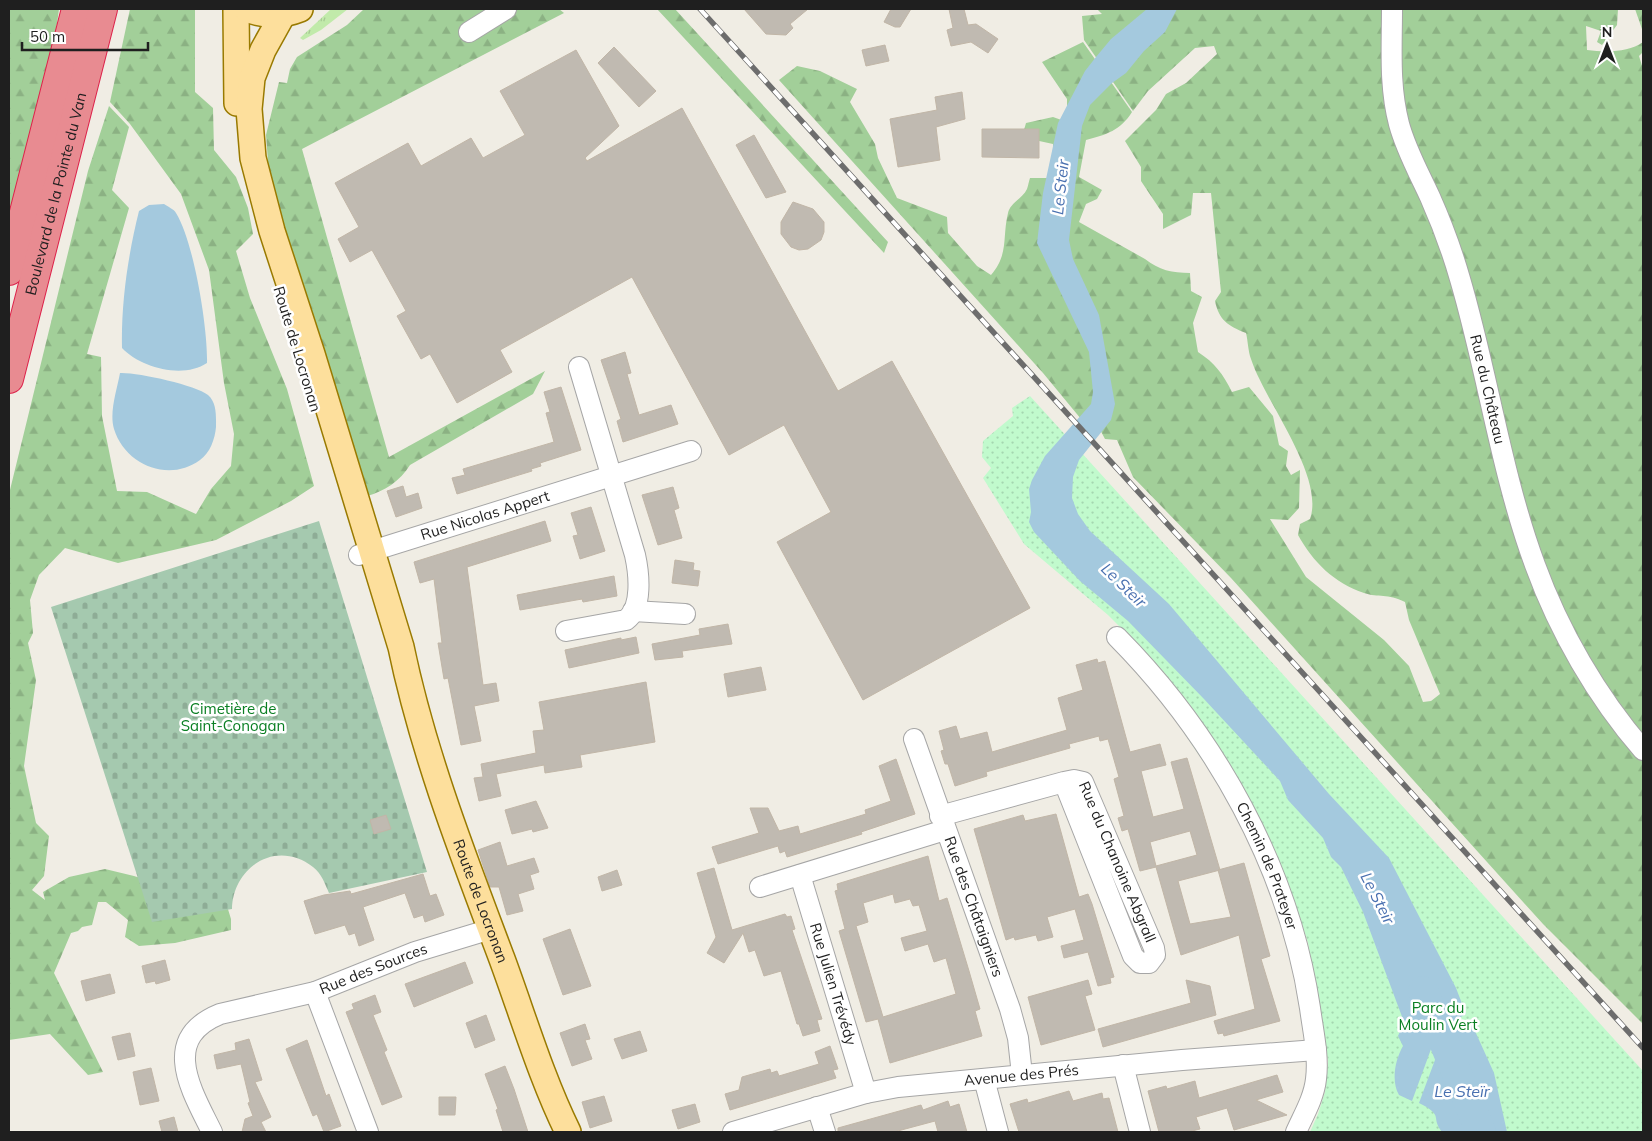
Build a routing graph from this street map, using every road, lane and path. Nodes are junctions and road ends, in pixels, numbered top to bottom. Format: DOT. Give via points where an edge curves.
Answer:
graph roads {
  1 [pos="76,9"];
  2 [pos="103,9"];
  3 [pos="236,9"];
  4 [pos="247,9"];
  5 [pos="506,9"];
  6 [pos="1392,9"];
  7 [pos="291,11"];
  8 [pos="469,32"];
  9 [pos="9,271"];
  10 [pos="579,367"];
  11 [pos="9,379"];
  12 [pos="691,452"];
  13 [pos="613,477"];
  14 [pos="365,554"];
  15 [pos="633,611"];
  16 [pos="685,614"];
  17 [pos="566,630"];
  18 [pos="1117,637"];
  19 [pos="914,739"];
  20 [pos="1643,750"];
  21 [pos="1064,782"];
  22 [pos="942,823"];
  23 [pos="800,875"];
  24 [pos="760,887"];
  25 [pos="491,930"];
  26 [pos="315,992"];
  27 [pos="1316,1050"];
  28 [pos="1123,1065"];
  29 [pos="1022,1075"];
  30 [pos="984,1079"];
  31 [pos="866,1093"];
  32 [pos="818,1107"];
  33 [pos="564,1128"];
  34 [pos="212,1132"];
  35 [pos="368,1132"];
  36 [pos="733,1132"];
  37 [pos="825,1132"];
  38 [pos="998,1132"];
  39 [pos="1140,1132"];
  40 [pos="1296,1132"];
  1 -- 9 [label="highway, Boulevard de la Pointe du Van"];
  2 -- 11 [label="highway, Boulevard de la Pointe du Van"];
  3 -- 14 [label="main road, Route de Locronan" via="238,125 246,180 262,240"];
  4 -- 7 [label="main road" via="266,14"];
  5 -- 8 [label="street"];
  6 -- 20 [label="street, Rue du Château" via="1392,94 1399,125 1438,214 1453,258 1534,563 1556,616 1580,659"];
  7 -- 14 [label="main road, Route de Locronan" via="256,65 250,89 249,126 253,158 272,231 341,449"];
  10 -- 13 [label="street"];
  12 -- 13 [label="street, Rue Nicolas Appert"];
  13 -- 14 [label="street, Rue Nicolas Appert"];
  13 -- 15 [label="street" via="638,567"];
  14 -- 25 [label="main road, Route de Locronan" via="401,646 407,679 455,831"];
  15 -- 16 [label="street"];
  15 -- 17 [label="street" via="626,620"];
  18 -- 27 [label="street, Chemin de Prateyer" via="1156,678 1196,730 1251,826 1274,879 1292,934 1306,984"];
  19 -- 22 [label="street, Rue des Châtaigniers"];
  21 -- 21 [label="street, Rue du Chanoine Abgrall" via="1079,780 1086,787 1154,948 1155,955 1149,963 1140,964 1133,956"];
  21 -- 22 [label="street, Rue du Chanoine Abgrall"];
  22 -- 23 [label="street"];
  22 -- 29 [label="street, Rue des Châtaigniers" via="1012,1017"];
  23 -- 24 [label="street"];
  23 -- 31 [label="street, Rue Julien Trévédy"];
  25 -- 26 [label="street, Rue des Sources" via="415,952"];
  25 -- 33 [label="main road, Route de Locronan"];
  26 -- 34 [label="street" via="220,1014 207,1019 194,1031 185,1054 185,1073"];
  26 -- 35 [label="street, Rue des Sources"];
  27 -- 28 [label="street, Avenue des Prés"];
  27 -- 40 [label="street, Chemin de Prateyer" via="1314,1088"];
  28 -- 29 [label="street, Avenue des Prés"];
  28 -- 39 [label="street"];
  29 -- 30 [label="street, Avenue des Prés"];
  30 -- 31 [label="street, Avenue des Prés" via="909,1085"];
  30 -- 38 [label="street"];
  31 -- 32 [label="street, Avenue des Prés"];
  32 -- 36 [label="street, Avenue des Prés"];
  32 -- 37 [label="street"];
}
